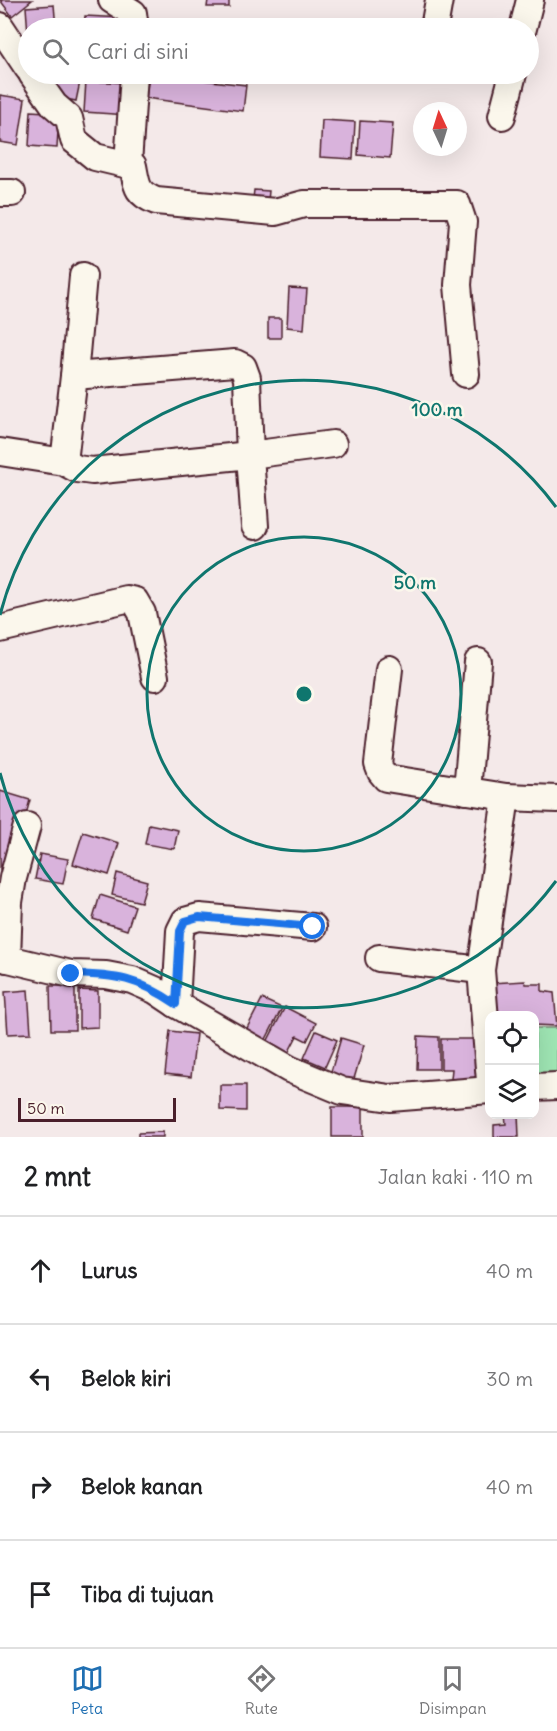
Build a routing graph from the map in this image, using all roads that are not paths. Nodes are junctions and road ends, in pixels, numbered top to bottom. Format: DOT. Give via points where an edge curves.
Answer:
graph roads {
  1 [pos="112,0"];
  2 [pos="439,0"];
  3 [pos="530,0"];
  4 [pos="134,18"];
  5 [pos="436,18"];
  6 [pos="526,18"];
  7 [pos="0,26"];
  8 [pos="18,53"];
  9 [pos="39,84"];
  10 [pos="134,84"];
  11 [pos="510,84"];
  12 [pos="502,116"];
  13 [pos="128,164"];
  14 [pos="83,276"];
  15 [pos="466,374"];
  16 [pos="74,376"];
  17 [pos="333,444"];
  18 [pos="0,452"];
  19 [pos="250,455"];
  20 [pos="64,462"];
  21 [pos="255,526"];
  22 [pos="0,629"];
  23 [pos="478,662"];
  24 [pos="389,669"];
  25 [pos="155,677"];
  26 [pos="466,791"];
  27 [pos="506,797"];
  28 [pos="557,799"];
  29 [pos="27,826"];
  30 [pos="313,927"];
  31 [pos="4,958"];
  32 [pos="379,958"];
  33 [pos="481,970"];
  34 [pos="176,1004"];
  35 [pos="488,1065"];
  36 [pos="557,1086"];
  37 [pos="539,1087"];
  38 [pos="485,1090"];
  1 -- 4 [label="street" via="133,13"];
  2 -- 5 [label="street"];
  3 -- 6 [label="street"];
  7 -- 8 [label="street"];
  9 -- 13 [label="street" via="69,118 74,140 95,157"];
  10 -- 13 [label="street"];
  11 -- 12 [label="street"];
  13 -- 15 [label="street" via="133,166 143,196 156,201 275,213 304,204 458,204 463,222 458,285"];
  14 -- 16 [label="street"];
  16 -- 19 [label="street" via="236,363 243,367 247,378"];
  16 -- 20 [label="street"];
  17 -- 19 [label="street"];
  18 -- 20 [label="street"];
  19 -- 20 [label="street" via="92,471"];
  19 -- 21 [label="street"];
  22 -- 25 [label="street" via="126,599 135,602 142,613"];
  23 -- 26 [label="street"];
  24 -- 26 [label="street" via="378,764 381,772 386,778"];
  26 -- 27 [label="street"];
  27 -- 28 [label="street"];
  27 -- 33 [label="street"];
  29 -- 31 [label="street" via="13,878"];
  30 -- 34 [label="street" via="199,917 185,921 180,931"];
  31 -- 34 [label="street" via="71,974 132,980"];
  32 -- 33 [label="street"];
  33 -- 35 [label="street"];
  34 -- 38 [label="street" via="289,1069 342,1091 390,1098"];
  36 -- 37 [label="street"];
}
